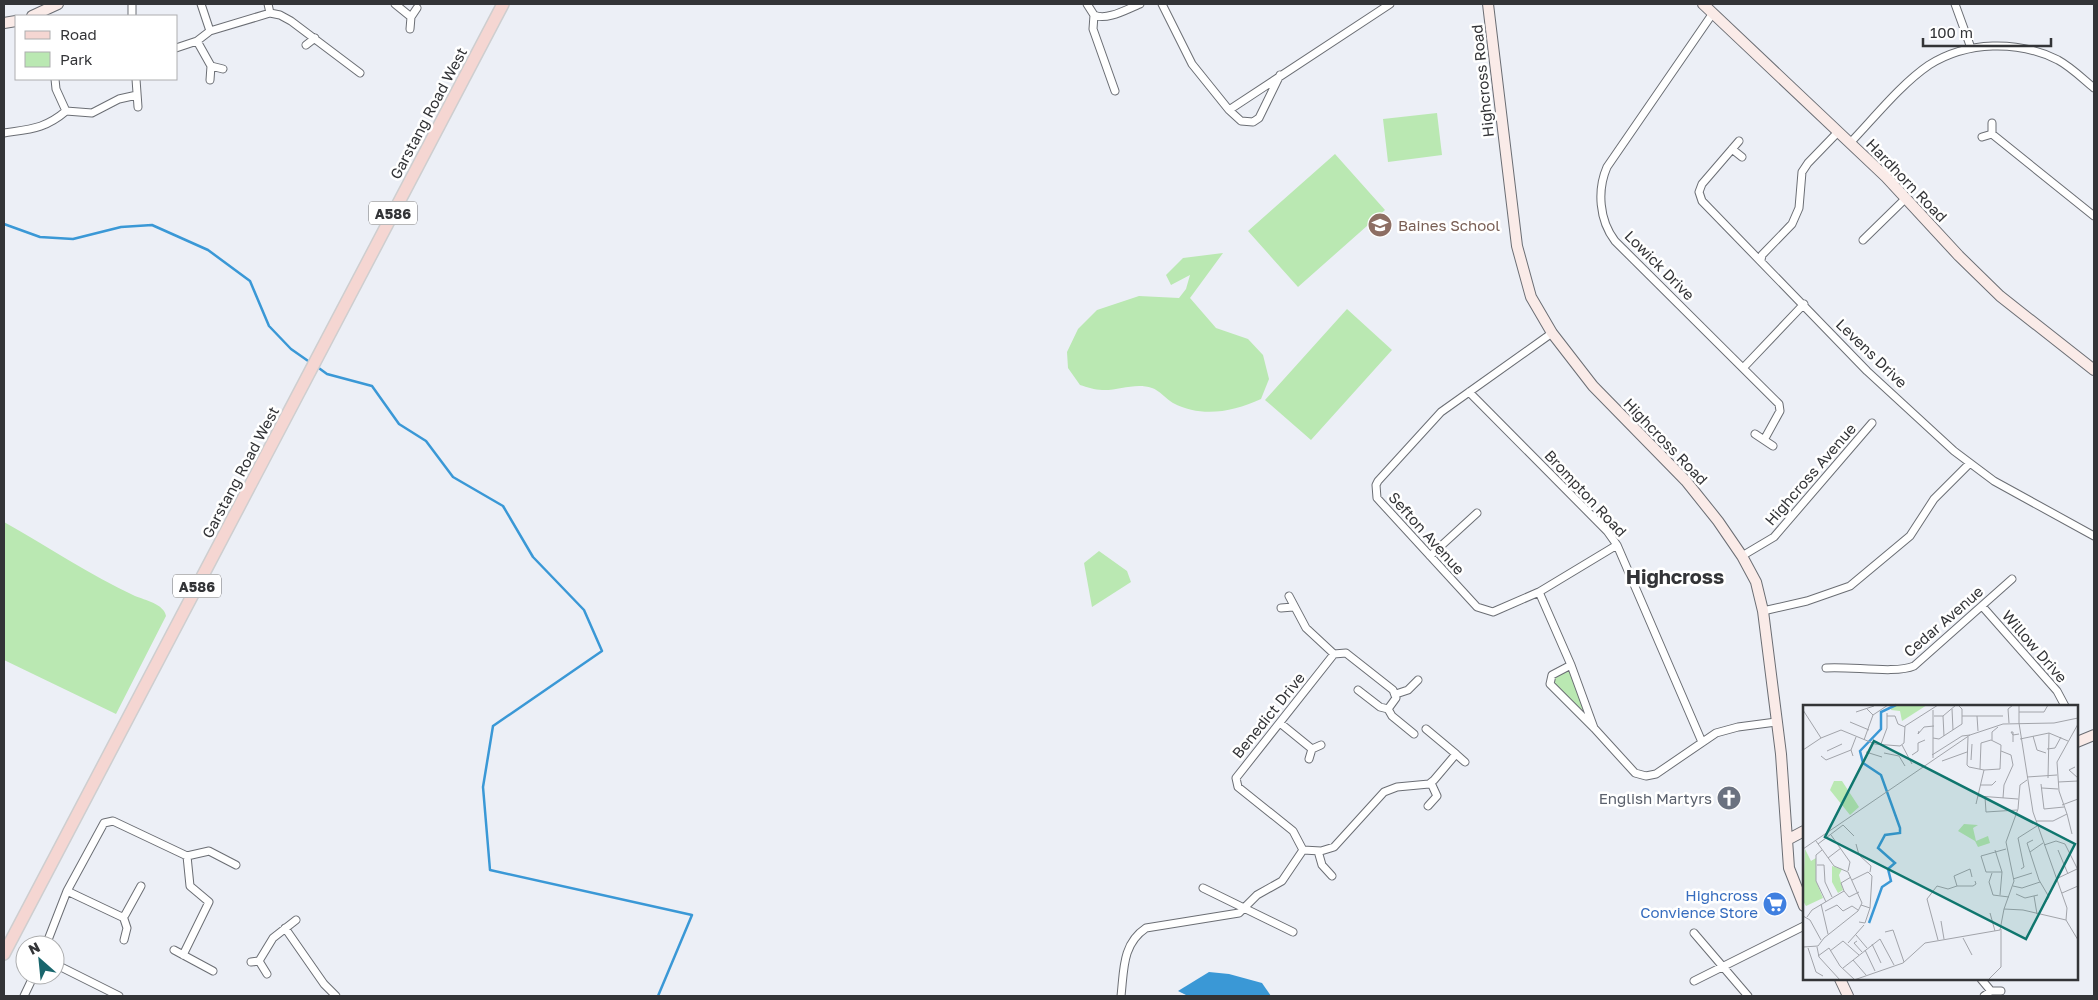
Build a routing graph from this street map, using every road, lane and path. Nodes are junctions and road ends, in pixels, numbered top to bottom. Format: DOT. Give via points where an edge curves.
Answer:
graph roads {
  1 [pos="58,4"];
  2 [pos="201,4"];
  3 [pos="268,4"];
  4 [pos="395,4"];
  5 [pos="503,4"];
  6 [pos="1087,4"];
  7 [pos="1140,4"];
  8 [pos="1162,4"];
  9 [pos="1390,4"];
  10 [pos="1488,4"];
  11 [pos="1703,4"];
  12 [pos="1955,4"];
  13 [pos="417,8"];
  14 [pos="270,13"];
  15 [pos="1713,14"];
  16 [pos="34,15"];
  17 [pos="1094,16"];
  18 [pos="411,17"];
  19 [pos="410,29"];
  20 [pos="210,31"];
  21 [pos="315,38"];
  22 [pos="198,41"];
  23 [pos="306,45"];
  24 [pos="178,47"];
  25 [pos="1971,48"];
  26 [pos="211,66"];
  27 [pos="223,68"];
  28 [pos="360,73"];
  29 [pos="1280,75"];
  30 [pos="55,80"];
  31 [pos="136,80"];
  32 [pos="210,80"];
  33 [pos="2094,88"];
  34 [pos="1115,91"];
  35 [pos="137,96"];
  36 [pos="138,107"];
  37 [pos="1229,110"];
  38 [pos="66,111"];
  39 [pos="1992,123"];
  40 [pos="1838,132"];
  41 [pos="4,133"];
  42 [pos="1992,134"];
  43 [pos="1982,136"];
  44 [pos="1740,141"];
  45 [pos="1850,142"];
  46 [pos="1732,149"];
  47 [pos="1742,157"];
  48 [pos="1906,198"];
  49 [pos="2094,216"];
  50 [pos="1862,240"];
  51 [pos="1761,260"];
  52 [pos="1804,304"];
  53 [pos="1552,333"];
  54 [pos="1744,367"];
  55 [pos="2094,370"];
  56 [pos="1470,392"];
  57 [pos="1872,423"];
  58 [pos="1755,434"];
  59 [pos="1764,440"];
  60 [pos="1773,446"];
  61 [pos="1969,464"];
  62 [pos="1477,513"];
  63 [pos="2094,536"];
  64 [pos="1617,545"];
  65 [pos="1430,556"];
  66 [pos="1742,556"];
  67 [pos="2012,579"];
  68 [pos="1539,592"];
  69 [pos="1289,596"];
  70 [pos="1982,606"];
  71 [pos="1293,607"];
  72 [pos="1281,608"];
  73 [pos="1762,611"];
  74 [pos="1334,654"];
  75 [pos="1571,665"];
  76 [pos="1826,668"];
  77 [pos="1418,680"];
  78 [pos="1358,690"];
  79 [pos="1396,694"];
  80 [pos="2064,705"];
  81 [pos="1388,709"];
  82 [pos="1776,722"];
  83 [pos="1280,723"];
  84 [pos="1594,728"];
  85 [pos="1426,729"];
  86 [pos="1414,734"];
  87 [pos="2094,735"];
  88 [pos="2078,740"];
  89 [pos="1702,742"];
  90 [pos="1321,744"];
  91 [pos="1312,749"];
  92 [pos="1456,754"];
  93 [pos="1309,759"];
  94 [pos="1465,762"];
  95 [pos="1431,782"];
  96 [pos="1428,806"];
  97 [pos="1803,832"];
  98 [pos="1787,840"];
  99 [pos="1303,850"];
  100 [pos="1318,851"];
  101 [pos="187,856"];
  102 [pos="236,865"];
  103 [pos="1332,876"];
  104 [pos="141,886"];
  105 [pos="1203,888"];
  106 [pos="67,891"];
  107 [pos="1803,904"];
  108 [pos="1244,908"];
  109 [pos="123,916"];
  110 [pos="296,920"];
  111 [pos="1803,926"];
  112 [pos="285,928"];
  113 [pos="1293,932"];
  114 [pos="1694,932"];
  115 [pos="50,935"];
  116 [pos="124,940"];
  117 [pos="174,950"];
  118 [pos="4,954"];
  119 [pos="183,955"];
  120 [pos="1722,966"];
  121 [pos="65,969"];
  122 [pos="213,971"];
  123 [pos="266,974"];
  124 [pos="1840,980"];
  125 [pos="1982,980"];
  126 [pos="1694,981"];
  127 [pos="1991,991"];
  128 [pos="2001,991"];
  129 [pos="332,995"];
  130 [pos="119,996"];
  131 [pos="1121,996"];
  132 [pos="1748,996"];
  133 [pos="1848,996"];
  134 [pos="1984,996"];
  1 -- 16 [label="street"];
  2 -- 20 [label="street"];
  3 -- 14 [label="street"];
  4 -- 18 [label="street"];
  5 -- 118 [label="main road, Garstang Road West / A586"];
  6 -- 17 [label="street"];
  7 -- 17 [label="street" via="1112,14"];
  8 -- 37 [label="street" via="1192,64"];
  9 -- 29 [label="street"];
  10 -- 53 [label="street, Highcross Road" via="1517,246 1531,297"];
  11 -- 15 [label="street, Hardhorn Road"];
  12 -- 25 [label="street"];
  13 -- 18 [label="street"];
  14 -- 20 [label="street"];
  14 -- 21 [label="street" via="291,21"];
  15 -- 40 [label="street, Hardhorn Road"];
  15 -- 54 [label="street, Lowick Drive" via="1607,167 1600,192 1606,226 1615,240"];
  17 -- 34 [label="street" via="1093,29"];
  18 -- 19 [label="street"];
  20 -- 22 [label="street"];
  21 -- 23 [label="street"];
  21 -- 28 [label="street"];
  22 -- 24 [label="street"];
  22 -- 26 [label="street"];
  25 -- 33 [label="street" via="2008,46 2039,52 2067,66"];
  25 -- 45 [label="street" via="1938,60 1922,71"];
  26 -- 27 [label="street"];
  26 -- 32 [label="street"];
  29 -- 37 [label="street"];
  29 -- 37 [label="street" via="1259,118 1253,122 1241,122"];
  30 -- 38 [label="street"];
  31 -- 35 [label="street"];
  35 -- 36 [label="street"];
  35 -- 38 [label="street" via="119,99 92,113"];
  38 -- 41 [label="street" via="52,123"];
  39 -- 42 [label="street"];
  40 -- 45 [label="street, Hardhorn Road"];
  40 -- 51 [label="street" via="1802,172 1798,213"];
  42 -- 43 [label="street"];
  42 -- 49 [label="street"];
  44 -- 46 [label="street, Levens Drive"];
  45 -- 48 [label="street, Hardhorn Road"];
  46 -- 47 [label="street"];
  46 -- 51 [label="street, Levens Drive" via="1698,192"];
  48 -- 50 [label="street"];
  48 -- 55 [label="street, Hardhorn Road" via="2000,296"];
  51 -- 52 [label="street, Levens Drive"];
  52 -- 54 [label="street"];
  52 -- 61 [label="street, Levens Drive" via="1867,371"];
  53 -- 56 [label="street, Sefton Avenue"];
  53 -- 66 [label="street, Highcross Road" via="1593,386 1686,481"];
  54 -- 59 [label="street, Lowick Drive" via="1779,404 1780,411"];
  56 -- 64 [label="street, Brompton Road"];
  56 -- 65 [label="street, Sefton Avenue" via="1431,420 1376,485 1377,498"];
  57 -- 66 [label="street, Highcross Avenue" via="1774,537"];
  58 -- 59 [label="street"];
  59 -- 60 [label="street"];
  61 -- 63 [label="street, Levens Drive"];
  61 -- 73 [label="street" via="1934,499 1910,536 1850,586 1807,601"];
  62 -- 65 [label="street"];
  64 -- 68 [label="street, Sefton Avenue"];
  64 -- 89 [label="street, Brompton Road"];
  65 -- 68 [label="street, Sefton Avenue" via="1481,610 1493,612"];
  66 -- 73 [label="street, Highcross Road" via="1756,582"];
  67 -- 70 [label="street, Cedar Avenue"];
  68 -- 75 [label="street"];
  69 -- 71 [label="street"];
  70 -- 76 [label="street, Cedar Avenue" via="1910,668"];
  70 -- 80 [label="street, Willow Drive" via="2057,691"];
  71 -- 72 [label="street"];
  71 -- 74 [label="street" via="1306,628"];
  73 -- 82 [label="street, Highcross Road"];
  74 -- 79 [label="street" via="1346,653"];
  74 -- 83 [label="street, Benedict Drive"];
  75 -- 84 [label="street"];
  75 -- 84 [label="street" via="1552,674 1550,684"];
  77 -- 79 [label="street" via="1408,690"];
  78 -- 81 [label="street" via="1380,707"];
  79 -- 81 [label="street" via="1395,702"];
  81 -- 86 [label="street"];
  82 -- 89 [label="street" via="1730,729"];
  82 -- 98 [label="street, Highcross Road"];
  83 -- 91 [label="street"];
  83 -- 99 [label="street, Benedict Drive" via="1237,775 1236,782 1295,834"];
  84 -- 89 [label="street" via="1635,773 1646,776 1656,774"];
  85 -- 92 [label="street"];
  87 -- 88 [label="street"];
  90 -- 91 [label="street"];
  91 -- 93 [label="street"];
  92 -- 94 [label="street"];
  92 -- 95 [label="street"];
  95 -- 96 [label="street" via="1437,796"];
  95 -- 100 [label="street" via="1384,792 1334,848"];
  97 -- 98 [label="street"];
  98 -- 107 [label="street, Highcross Road" via="1791,876"];
  99 -- 100 [label="street"];
  99 -- 108 [label="street" via="1282,880 1257,895"];
  100 -- 103 [label="street" via="1322,866"];
  101 -- 102 [label="street" via="209,851"];
  101 -- 106 [label="street" via="113,821 107,822"];
  101 -- 119 [label="street" via="190,886 209,902"];
  104 -- 109 [label="street"];
  105 -- 108 [label="street"];
  106 -- 109 [label="street"];
  106 -- 115 [label="street"];
  108 -- 113 [label="street"];
  108 -- 131 [label="street" via="1233,915 1146,928 1136,934 1126,951"];
  109 -- 116 [label="street" via="127,928"];
  110 -- 112 [label="street"];
  111 -- 120 [label="street"];
  112 -- 123 [label="street" via="255,962"];
  112 -- 129 [label="street"];
  114 -- 120 [label="street"];
  117 -- 119 [label="street"];
  119 -- 122 [label="street"];
  120 -- 126 [label="street"];
  120 -- 132 [label="street"];
  121 -- 130 [label="street"];
  124 -- 133 [label="street"];
  125 -- 127 [label="street"];
  127 -- 128 [label="street"];
  127 -- 134 [label="street"];
}
